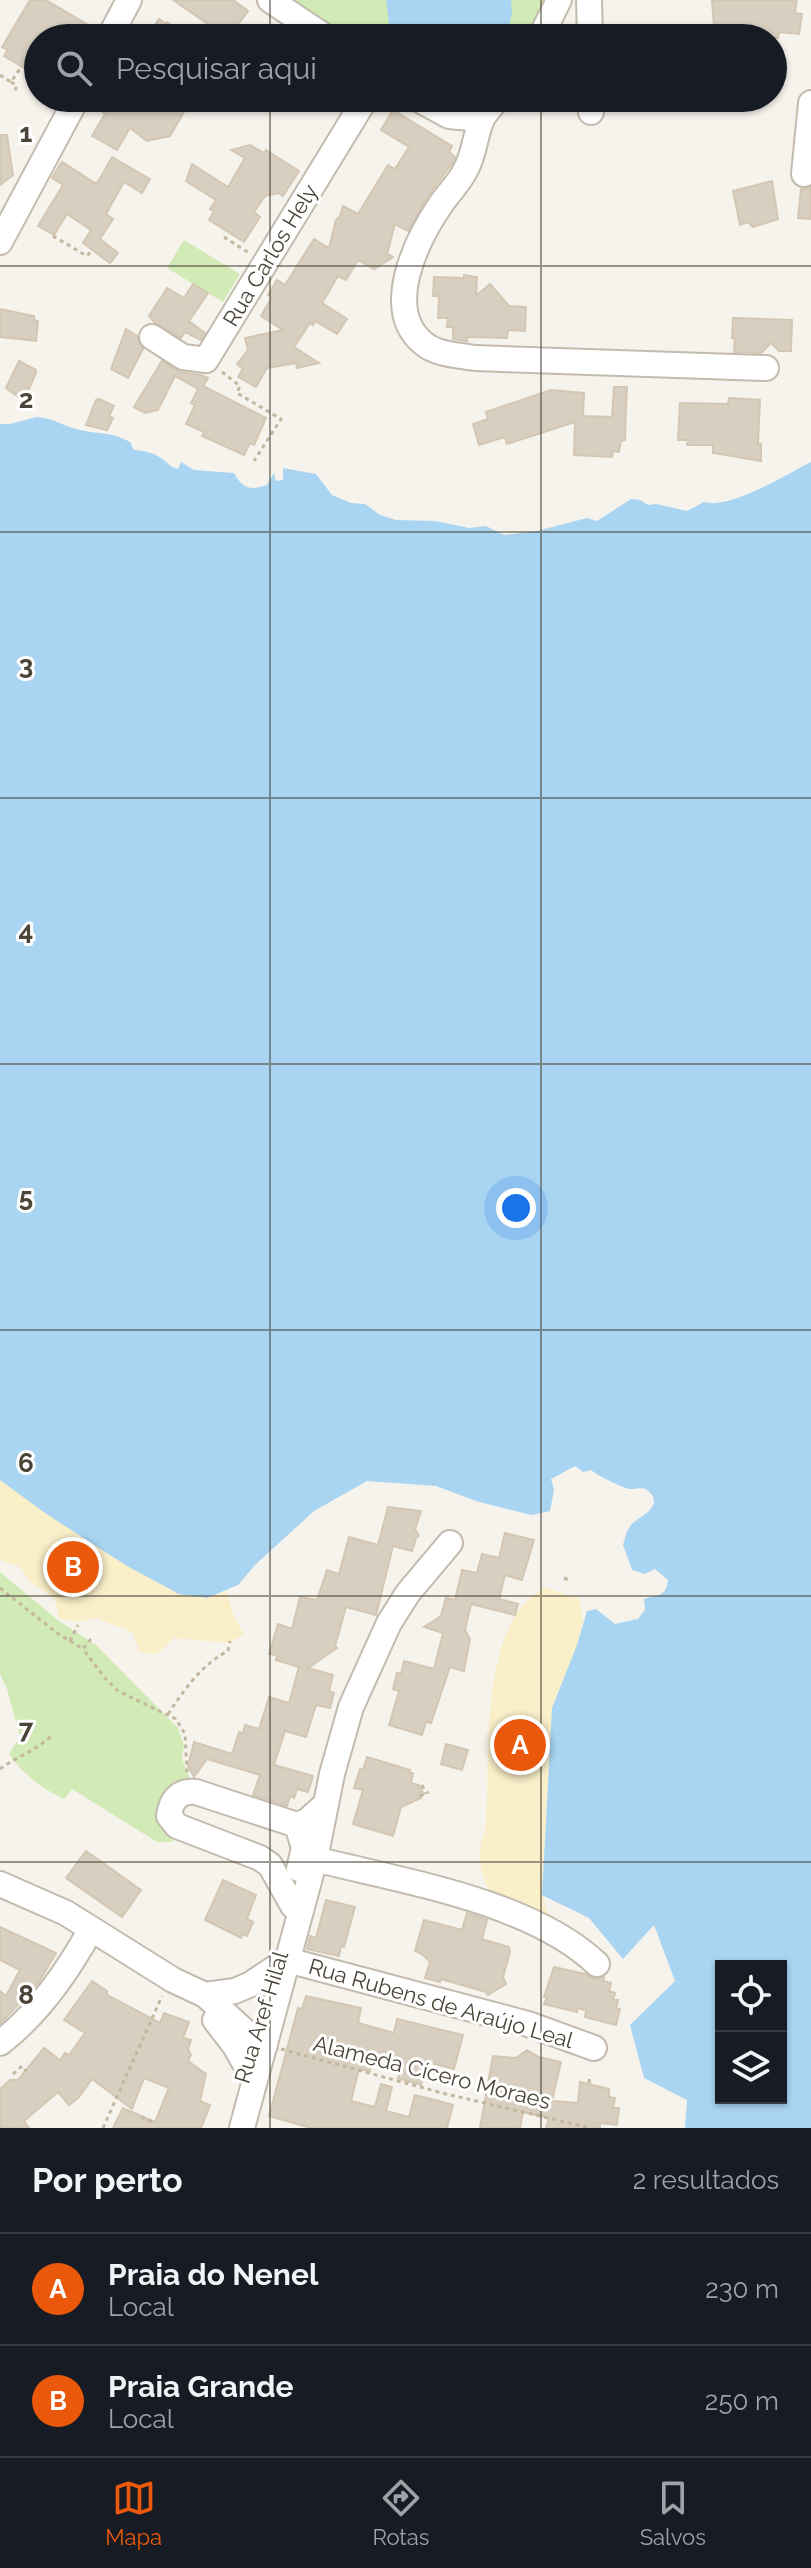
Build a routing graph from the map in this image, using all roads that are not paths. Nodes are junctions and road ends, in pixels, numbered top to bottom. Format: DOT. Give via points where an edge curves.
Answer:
graph roads {
  1 [pos="129,0"];
  2 [pos="270,0"];
  3 [pos="559,0"];
  4 [pos="589,0"];
  5 [pos="116,24"];
  6 [pos="306,24"];
  7 [pos="547,24"];
  8 [pos="590,24"];
  9 [pos="811,103"];
  10 [pos="70,112"];
  11 [pos="357,112"];
  12 [pos="442,112"];
  13 [pos="487,112"];
  14 [pos="482,119"];
  15 [pos="804,174"];
  16 [pos="0,242"];
  17 [pos="152,337"];
  18 [pos="766,368"];
  19 [pos="450,1543"];
  20 [pos="326,1804"];
  21 [pos="297,1825"];
  22 [pos="317,1848"];
  23 [pos="0,1884"];
  24 [pos="293,1906"];
  25 [pos="91,1929"];
  26 [pos="282,1963"];
  27 [pos="597,1964"];
  28 [pos="173,1980"];
  29 [pos="205,1995"];
  30 [pos="258,2041"];
  31 [pos="0,2043"];
  32 [pos="594,2048"];
  33 [pos="245,2064"];
  34 [pos="228,2128"];
  35 [pos="242,2128"];
  1 -- 5 [label="street"];
  2 -- 6 [label="street"];
  3 -- 7 [label="street"];
  4 -- 8 [label="street"];
  9 -- 15 [label="street"];
  10 -- 16 [label="street"];
  11 -- 17 [label="street, Rua Carlos Hely" via="206,360 183,357"];
  12 -- 14 [label="street"];
  13 -- 14 [label="street"];
  14 -- 18 [label="street" via="466,171 439,206 403,291 404,315 422,343 475,358"];
  19 -- 20 [label="street, Rua Aref Hilal" via="408,1593 370,1662 351,1707"];
  20 -- 21 [label="street"];
  20 -- 22 [label="street, Rua Aref Hilal"];
  21 -- 22 [label="street"];
  21 -- 24 [label="street, Rua Aref Hilal" via="304,1848"];
  21 -- 24 [label="street" via="196,1792 179,1795 169,1816 177,1826 270,1865"];
  22 -- 26 [label="street, Rua Aref Hilal"];
  22 -- 27 [label="street" via="551,1930"];
  23 -- 25 [label="street"];
  24 -- 26 [label="street, Rua Aref Hilal"];
  25 -- 28 [label="street"];
  25 -- 31 [label="street" via="23,2026"];
  26 -- 29 [label="street" via="235,1991"];
  26 -- 30 [label="street, Rua Aref Hilal"];
  26 -- 32 [label="street, Rua Rubens de Araújo Leal" via="528,2024"];
  28 -- 29 [label="street"];
  28 -- 33 [label="street" via="214,2020"];
  29 -- 30 [label="street"];
  30 -- 33 [label="street, Rua Aref Hilal"];
  30 -- 35 [label="street, Rua Aref Hilal"];
  33 -- 34 [label="street, Rua Aref Hilal"];
}
